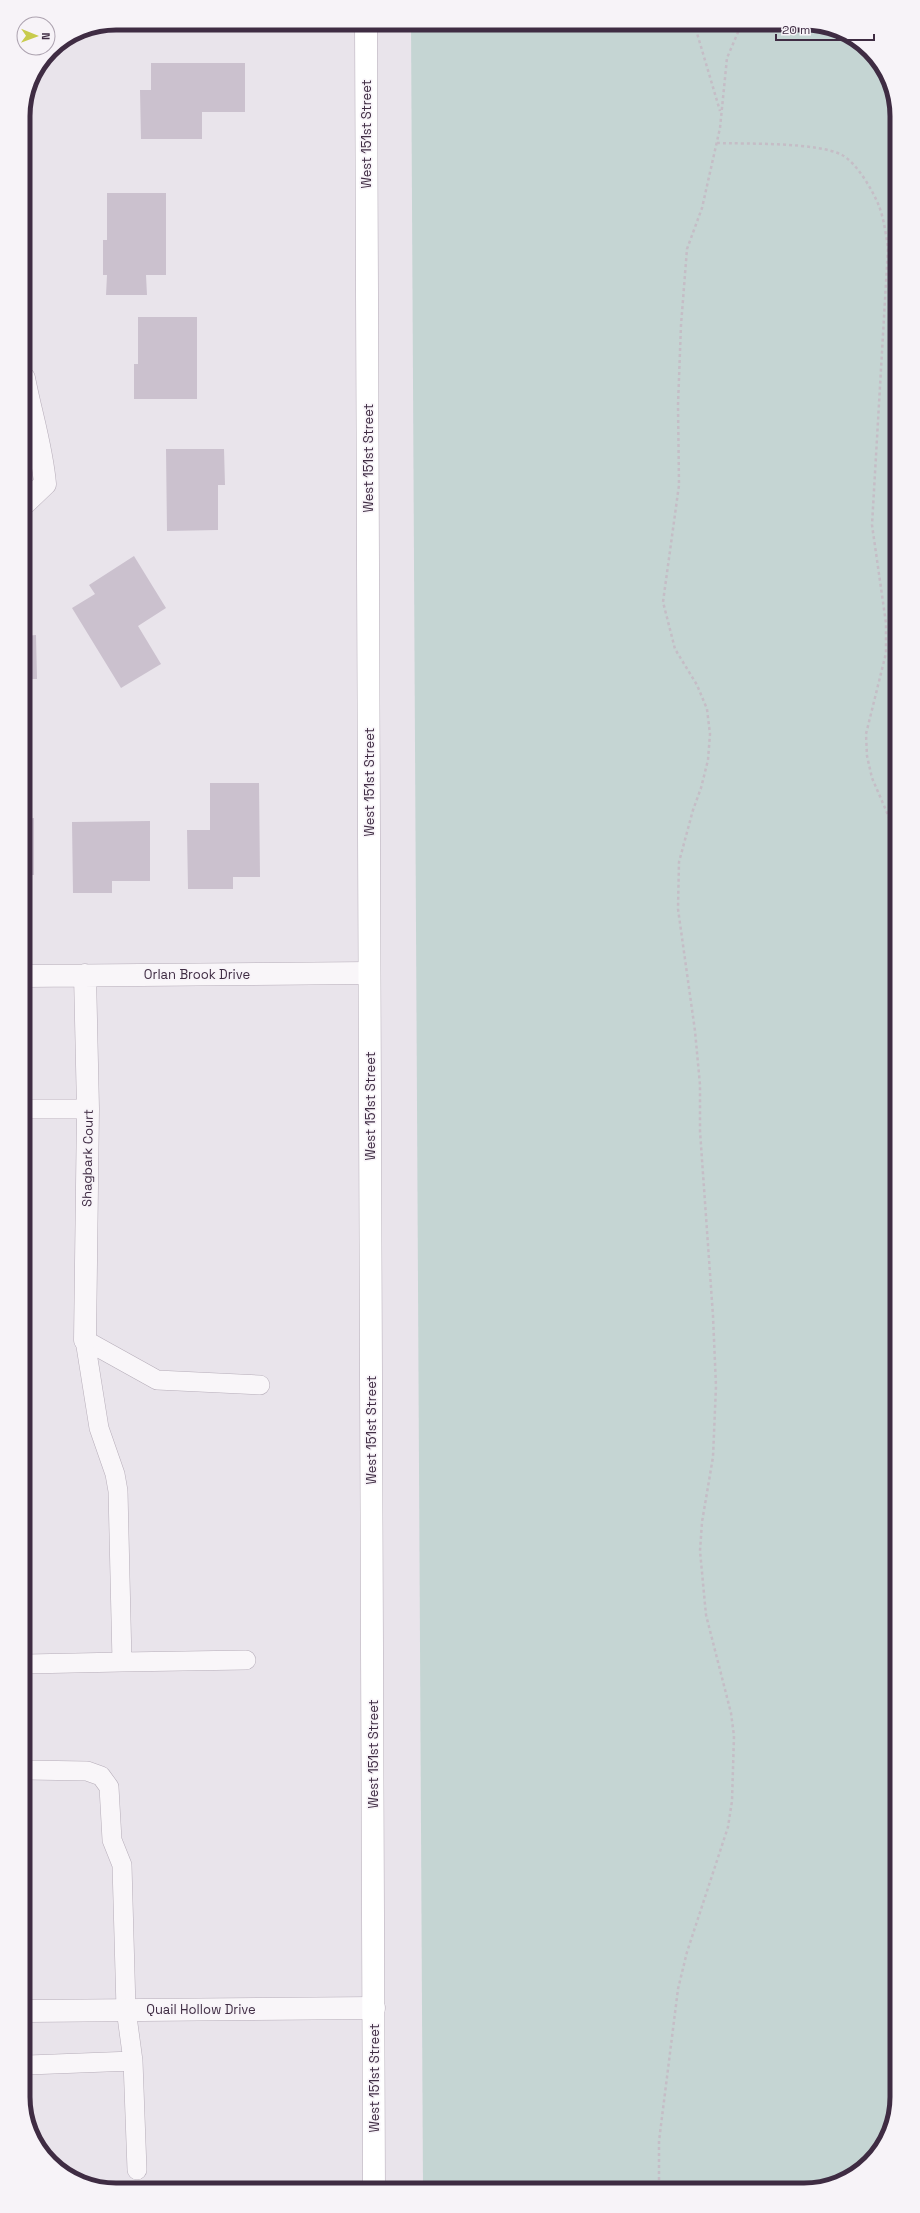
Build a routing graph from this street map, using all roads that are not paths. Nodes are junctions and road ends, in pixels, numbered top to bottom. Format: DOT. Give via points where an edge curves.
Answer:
graph roads {
  1 [pos="366,30"];
  2 [pos="30,413"];
  3 [pos="30,499"];
  4 [pos="370,973"];
  5 [pos="85,975"];
  6 [pos="30,976"];
  7 [pos="88,1108"];
  8 [pos="30,1109"];
  9 [pos="85,1340"];
  10 [pos="260,1385"];
  11 [pos="246,1660"];
  12 [pos="122,1662"];
  13 [pos="30,1664"];
  14 [pos="30,1770"];
  15 [pos="374,2008"];
  16 [pos="126,2009"];
  17 [pos="30,2011"];
  18 [pos="133,2061"];
  19 [pos="30,2065"];
  20 [pos="137,2170"];
  21 [pos="374,2183"];
  1 -- 4 [label="street, West 151st Street"];
  2 -- 3 [label="street" via="43,455 46,484"];
  4 -- 5 [label="street, Orlan Brook Drive"];
  4 -- 15 [label="street, West 151st Street"];
  5 -- 6 [label="street, Orlan Brook Drive"];
  5 -- 7 [label="street, Shagbark Court"];
  7 -- 8 [label="lane"];
  7 -- 9 [label="street, Shagbark Court"];
  9 -- 10 [label="lane" via="157,1380"];
  9 -- 12 [label="lane" via="99,1428 115,1474 118,1491"];
  11 -- 12 [label="lane"];
  12 -- 13 [label="lane"];
  14 -- 16 [label="lane" via="87,1771 101,1776 109,1787 112,1840 122,1865"];
  15 -- 16 [label="street, Quail Hollow Drive"];
  15 -- 21 [label="street, West 151st Street"];
  16 -- 17 [label="street, Quail Hollow Drive"];
  16 -- 18 [label="lane"];
  18 -- 19 [label="lane"];
  18 -- 20 [label="lane"];
}
